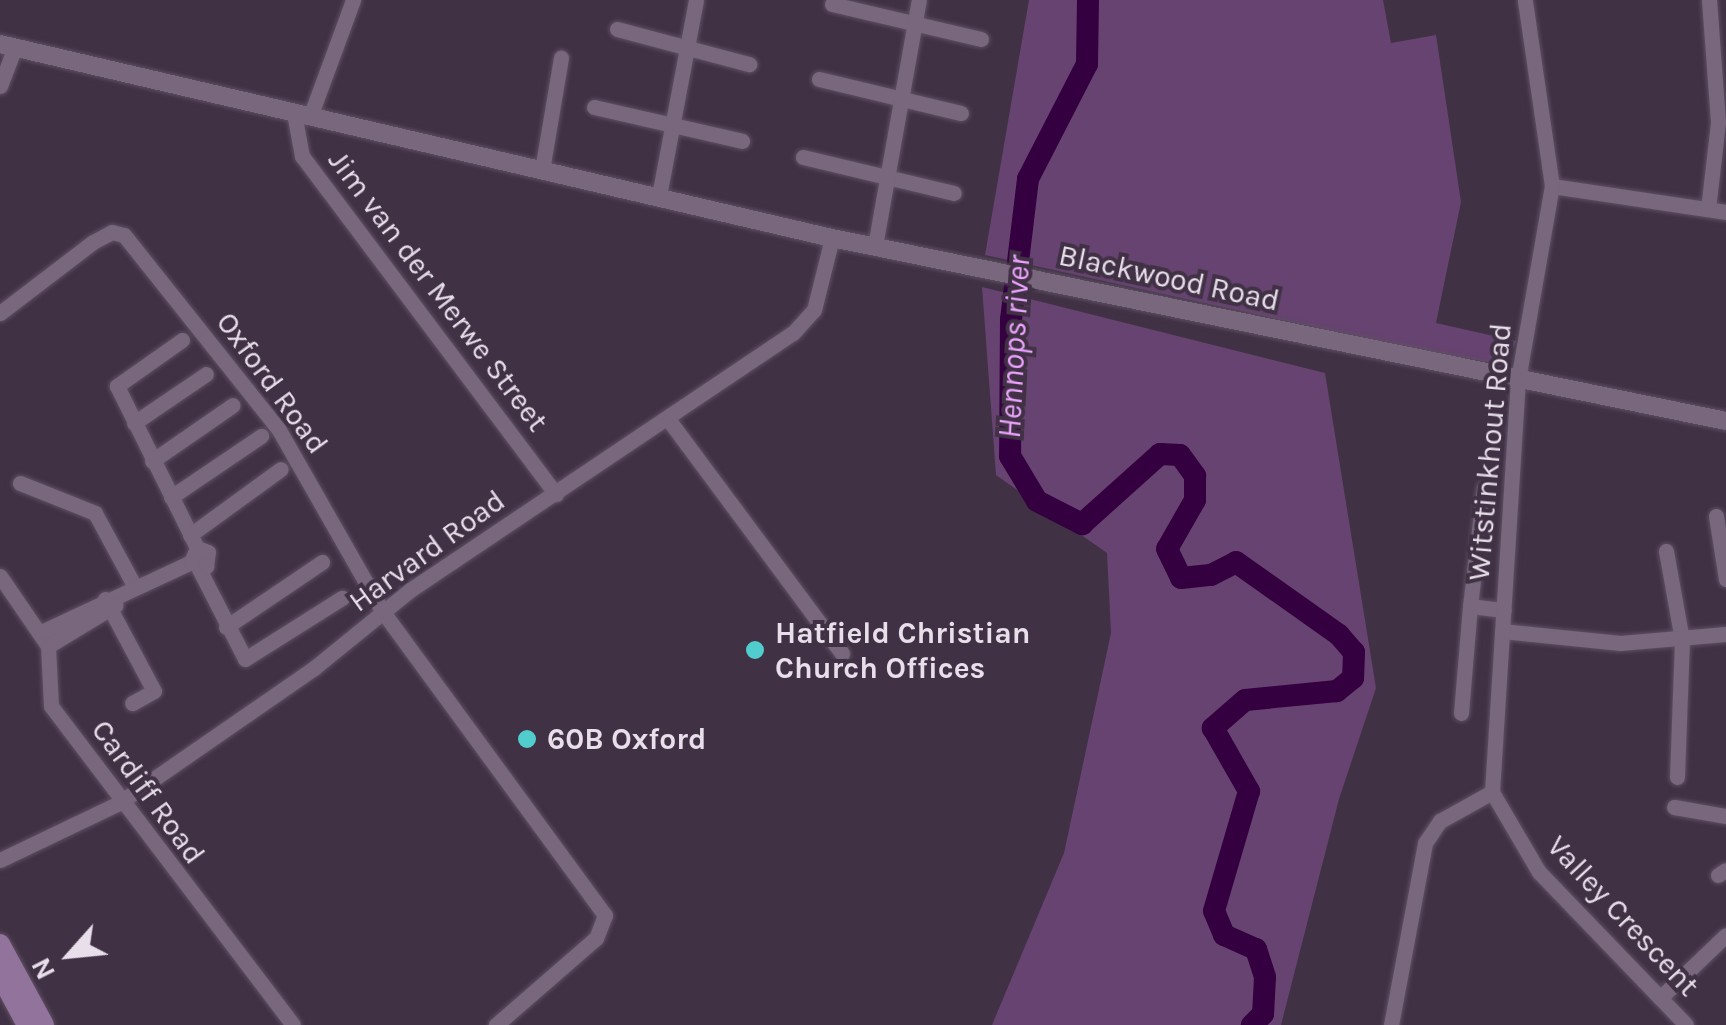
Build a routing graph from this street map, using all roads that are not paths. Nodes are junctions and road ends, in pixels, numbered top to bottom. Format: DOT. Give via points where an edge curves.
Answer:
graph roads {
  1 [pos="353,0"];
  2 [pos="696,0"];
  3 [pos="919,0"];
  4 [pos="1525,0"];
  5 [pos="1709,0"];
  6 [pos="832,4"];
  7 [pos="915,26"];
  8 [pos="617,29"];
  9 [pos="981,40"];
  10 [pos="8,46"];
  11 [pos="688,48"];
  12 [pos="561,58"];
  13 [pos="749,64"];
  14 [pos="820,79"];
  15 [pos="0,86"];
  16 [pos="903,99"];
  17 [pos="594,107"];
  18 [pos="961,114"];
  19 [pos="302,115"];
  20 [pos="672,125"];
  21 [pos="742,141"];
  22 [pos="803,156"];
  23 [pos="542,170"];
  24 [pos="888,176"];
  25 [pos="1552,186"];
  26 [pos="954,193"];
  27 [pos="659,196"];
  28 [pos="1708,209"];
  29 [pos="1726,212"];
  30 [pos="832,238"];
  31 [pos="875,246"];
  32 [pos="0,313"];
  33 [pos="182,340"];
  34 [pos="206,374"];
  35 [pos="1518,380"];
  36 [pos="232,405"];
  37 [pos="668,419"];
  38 [pos="1726,422"];
  39 [pos="134,423"];
  40 [pos="260,436"];
  41 [pos="152,461"];
  42 [pos="281,470"];
  43 [pos="20,483"];
  44 [pos="1484,488"];
  45 [pos="556,494"];
  46 [pos="171,497"];
  47 [pos="1716,516"];
  48 [pos="1666,551"];
  49 [pos="194,553"];
  50 [pos="322,562"];
  51 [pos="0,576"];
  52 [pos="1726,579"];
  53 [pos="136,588"];
  54 [pos="342,598"];
  55 [pos="112,603"];
  56 [pos="1470,606"];
  57 [pos="1504,610"];
  58 [pos="383,612"];
  59 [pos="226,627"];
  60 [pos="1502,632"];
  61 [pos="1726,634"];
  62 [pos="45,639"];
  63 [pos="1682,640"];
  64 [pos="842,653"];
  65 [pos="171,683"];
  66 [pos="154,691"];
  67 [pos="132,702"];
  68 [pos="1462,713"];
  69 [pos="1677,777"];
  70 [pos="1492,792"];
  71 [pos="119,803"];
  72 [pos="1674,807"];
  73 [pos="1726,816"];
  74 [pos="0,860"];
  75 [pos="1726,935"];
  76 [pos="0,944"];
  77 [pos="0,975"];
  78 [pos="1660,998"];
  79 [pos="27,1025"];
  80 [pos="44,1025"];
  81 [pos="293,1025"];
  82 [pos="496,1025"];
  83 [pos="1391,1025"];
  84 [pos="1686,1025"];
  1 -- 19 [label="street"];
  2 -- 11 [label="street"];
  3 -- 7 [label="street"];
  4 -- 25 [label="street, Witstinkhout Road"];
  5 -- 28 [label="street" via="1718,122"];
  6 -- 7 [label="street"];
  7 -- 9 [label="street"];
  7 -- 16 [label="street"];
  8 -- 11 [label="street"];
  10 -- 15 [label="street"];
  10 -- 19 [label="street"];
  11 -- 13 [label="street"];
  11 -- 20 [label="street"];
  12 -- 23 [label="street"];
  14 -- 16 [label="street"];
  16 -- 18 [label="street"];
  16 -- 24 [label="street"];
  17 -- 20 [label="street"];
  19 -- 23 [label="street, Blackwood Road"];
  19 -- 45 [label="street, Jim van der Merwe Street" via="302,156"];
  20 -- 21 [label="street"];
  20 -- 27 [label="street"];
  22 -- 24 [label="street"];
  23 -- 27 [label="street, Blackwood Road"];
  24 -- 26 [label="street"];
  24 -- 31 [label="street"];
  25 -- 28 [label="street"];
  25 -- 35 [label="street, Witstinkhout Road"];
  27 -- 30 [label="street, Blackwood Road"];
  28 -- 29 [label="street"];
  30 -- 31 [label="street, Blackwood Road"];
  30 -- 37 [label="street, Harvard Road" via="806,322"];
  31 -- 35 [label="street, Blackwood Road"];
  32 -- 58 [label="street, Oxford Road" via="112,232 145,255 278,430"];
  33 -- 39 [label="street" via="116,386"];
  34 -- 39 [label="street"];
  35 -- 38 [label="street, Blackwood Road"];
  35 -- 57 [label="street, Witstinkhout Road"];
  36 -- 41 [label="street"];
  37 -- 45 [label="street, Harvard Road"];
  37 -- 64 [label="street"];
  39 -- 41 [label="street"];
  40 -- 46 [label="street"];
  41 -- 46 [label="street"];
  42 -- 49 [label="street"];
  43 -- 53 [label="street" via="94,512"];
  44 -- 56 [label="street"];
  45 -- 58 [label="street, Harvard Road"];
  46 -- 49 [label="street"];
  47 -- 52 [label="street"];
  48 -- 63 [label="street"];
  49 -- 53 [label="street"];
  49 -- 59 [label="street"];
  50 -- 59 [label="street"];
  51 -- 62 [label="street"];
  53 -- 55 [label="street"];
  54 -- 59 [label="street" via="249,660"];
  55 -- 62 [label="street"];
  55 -- 66 [label="street"];
  56 -- 57 [label="street"];
  56 -- 68 [label="street"];
  57 -- 60 [label="street, Witstinkhout Road"];
  58 -- 71 [label="street, Harvard Road"];
  58 -- 82 [label="street, Oxford Road" via="591,889 604,926"];
  60 -- 63 [label="street" via="1620,643"];
  60 -- 70 [label="street, Witstinkhout Road"];
  61 -- 63 [label="street"];
  62 -- 71 [label="street, Cardiff Road" via="50,706"];
  63 -- 69 [label="street"];
  65 -- 66 [label="street"];
  66 -- 67 [label="street"];
  70 -- 78 [label="street, Valley Crescent" via="1539,872"];
  70 -- 83 [label="street" via="1440,821 1425,842"];
  71 -- 74 [label="street, Harvard Road"];
  71 -- 81 [label="street, Cardiff Road"];
  72 -- 73 [label="street"];
  75 -- 78 [label="street"];
  76 -- 80 [label="main road"];
  77 -- 79 [label="main road"];
  78 -- 84 [label="street, Valley Crescent"];
}
